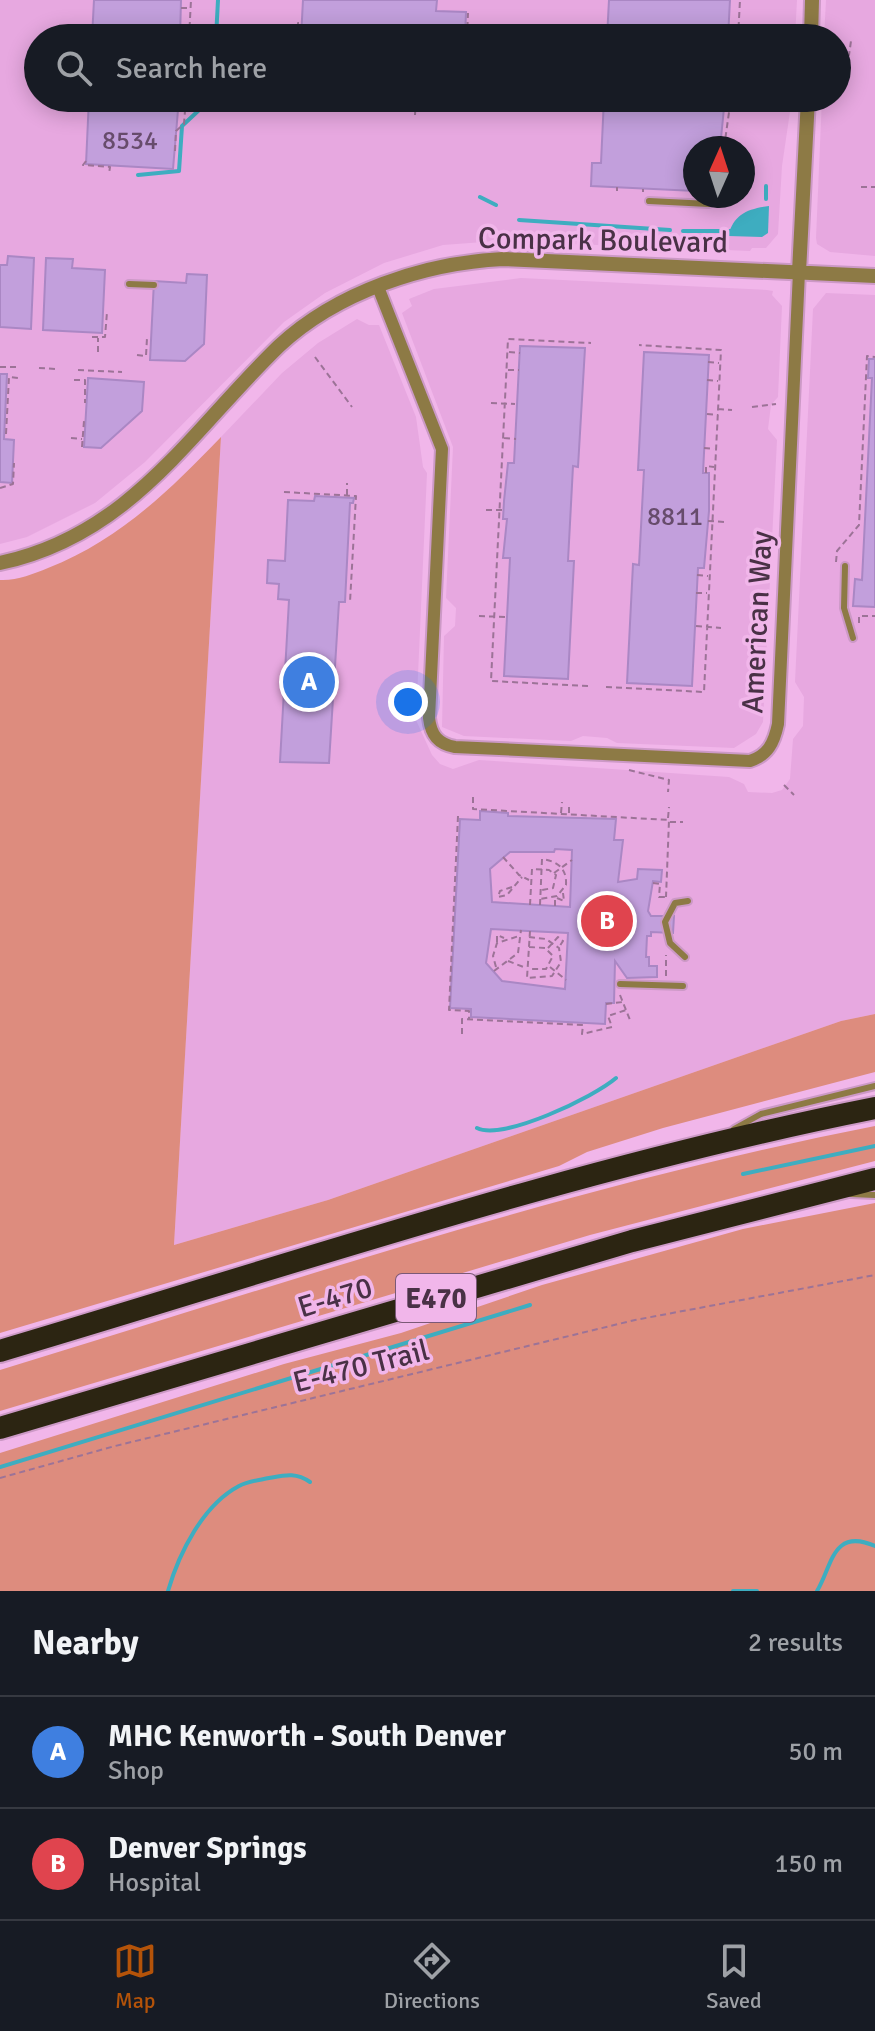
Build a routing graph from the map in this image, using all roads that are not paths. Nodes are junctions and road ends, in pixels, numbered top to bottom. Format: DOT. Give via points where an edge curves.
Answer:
graph roads {
  1 [pos="812,0"];
  2 [pos="811,24"];
  3 [pos="807,112"];
  4 [pos="649,201"];
  5 [pos="683,203"];
  6 [pos="799,272"];
  7 [pos="875,276"];
  8 [pos="129,284"];
  9 [pos="154,285"];
  10 [pos="378,287"];
  11 [pos="0,563"];
  12 [pos="845,566"];
  13 [pos="853,638"];
  14 [pos="688,901"];
  15 [pos="685,957"];
  16 [pos="620,984"];
  17 [pos="683,986"];
  18 [pos="875,1086"];
  19 [pos="875,1108"];
  20 [pos="699,1148"];
  21 [pos="875,1179"];
  22 [pos="815,1193"];
  23 [pos="875,1195"];
  24 [pos="0,1351"];
  25 [pos="0,1428"];
  1 -- 2 [label="street"];
  3 -- 6 [label="street"];
  4 -- 5 [label="lane"];
  6 -- 7 [label="street, Compark Boulevard"];
  6 -- 10 [label="street, Compark Boulevard" via="503,259 431,268"];
  6 -- 10 [label="street, American Way" via="779,711 771,746 763,757 750,761 455,747 437,740 429,718 442,449"];
  8 -- 9 [label="lane"];
  10 -- 11 [label="street, Compark Boulevard" via="331,310 279,347 169,466 126,503 55,545"];
  12 -- 13 [label="lane" via="844,608"];
  14 -- 15 [label="lane" via="675,903 665,922 670,943"];
  16 -- 17 [label="lane"];
  18 -- 20 [label="lane" via="761,1114"];
  19 -- 20 [label="highway, E-470 / E470"];
  20 -- 24 [label="highway, E-470 / E470"];
  21 -- 22 [label="highway, E-470 / E470"];
  22 -- 23 [label="lane"];
  22 -- 25 [label="highway, E-470 / E470" via="632,1241"];
}
